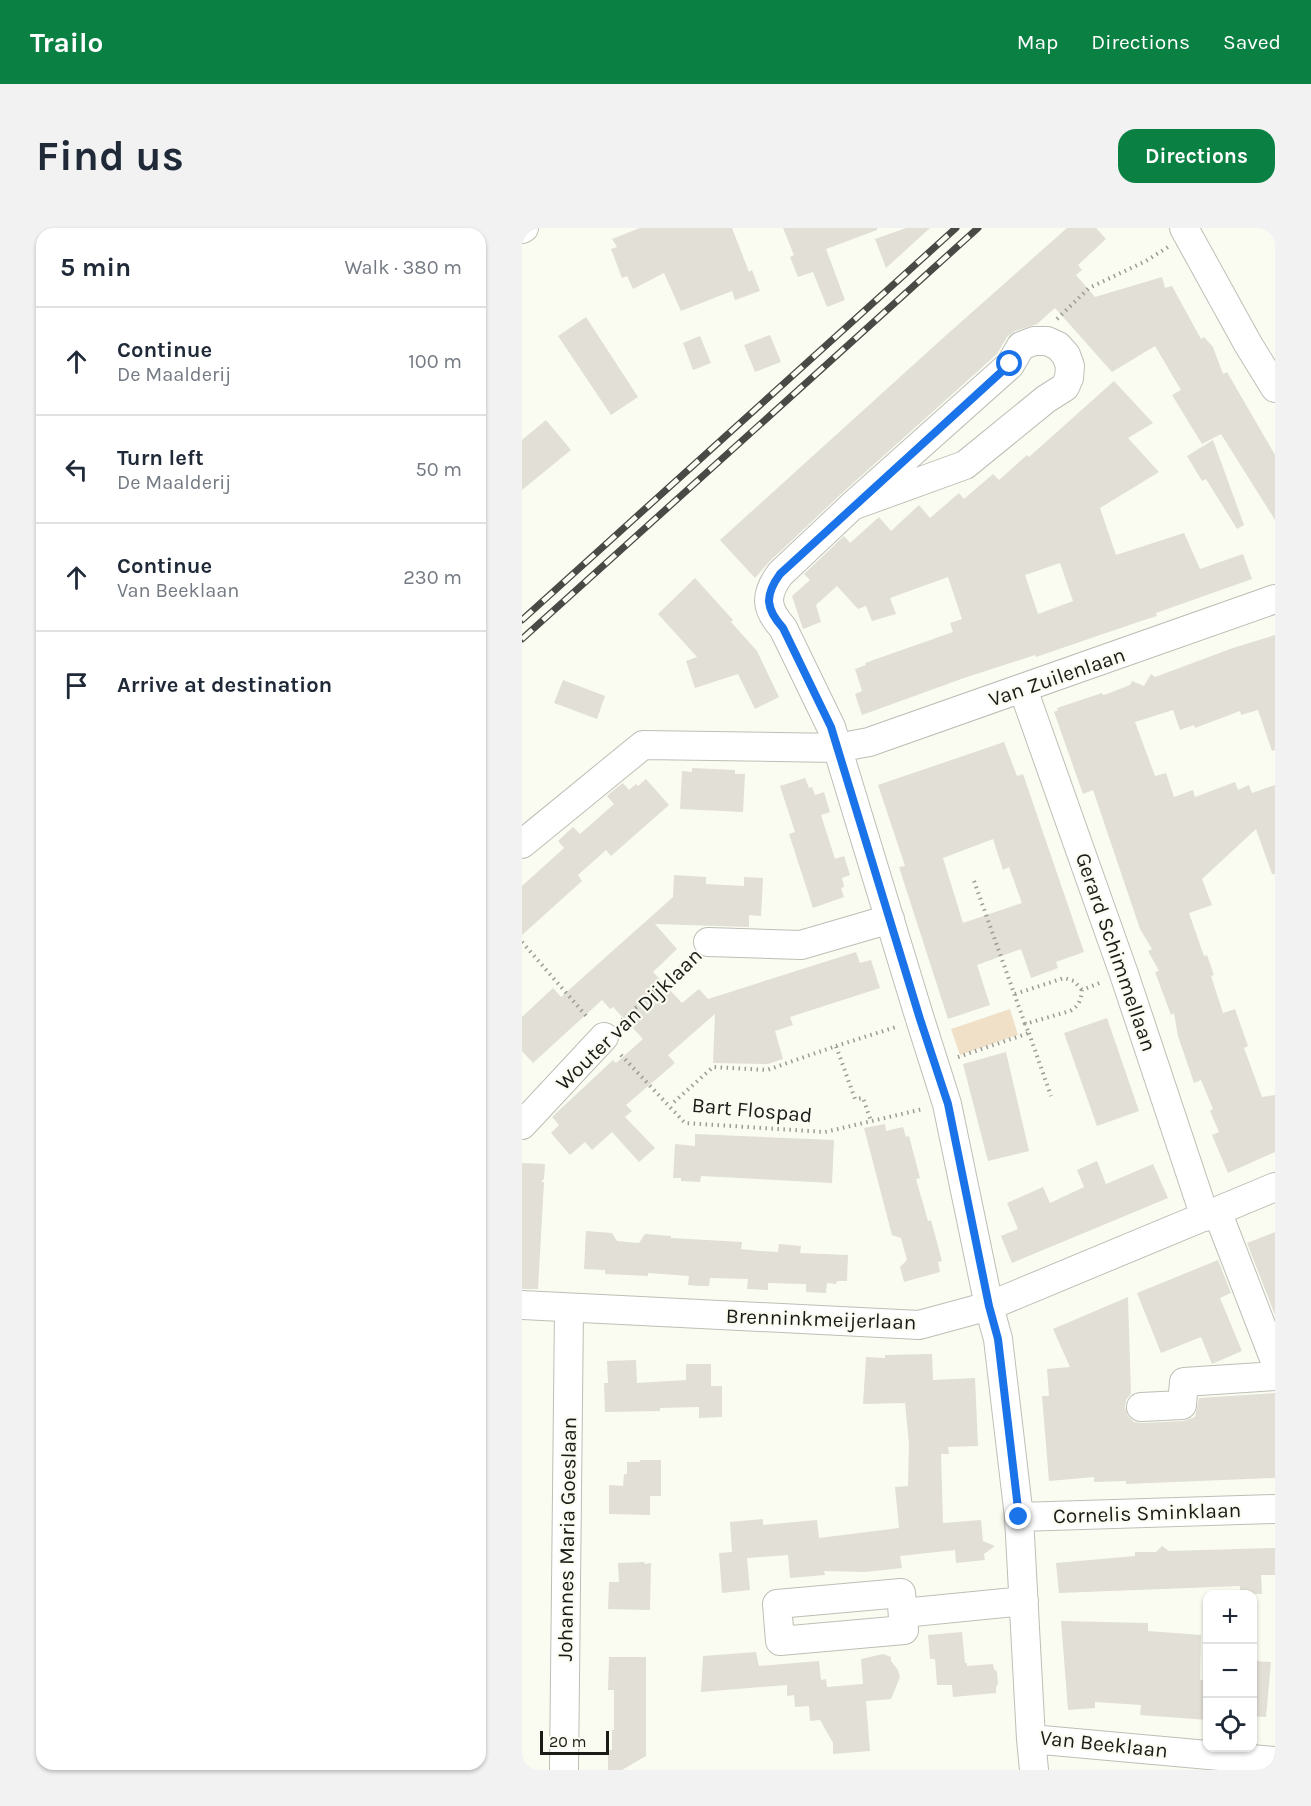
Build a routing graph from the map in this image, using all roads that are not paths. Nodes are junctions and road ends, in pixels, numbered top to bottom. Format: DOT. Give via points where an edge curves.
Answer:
graph roads {
  1 [pos="1186,231"];
  2 [pos="1275,388"];
  3 [pos="852,506"];
  4 [pos="1275,599"];
  5 [pos="1023,689"];
  6 [pos="837,748"];
  7 [pos="522,844"];
  8 [pos="890,919"];
  9 [pos="708,942"];
  10 [pos="604,1036"];
  11 [pos="522,1125"];
  12 [pos="1275,1186"];
  13 [pos="1211,1214"];
  14 [pos="522,1305"];
  15 [pos="989,1306"];
  16 [pos="569,1308"];
  17 [pos="1275,1360"];
  18 [pos="1275,1376"];
  19 [pos="1141,1407"];
  20 [pos="1275,1509"];
  21 [pos="1019,1517"];
  22 [pos="1024,1601"];
  23 [pos="903,1613"];
  24 [pos="1031,1739"];
  25 [pos="1275,1761"];
  26 [pos="564,1770"];
  27 [pos="1034,1770"];
  1 -- 2 [label="street"];
  3 -- 3 [label="street, Van Beeklaan" via="965,465 1065,387 1070,366 1066,355 1047,341 1021,346 1010,364"];
  3 -- 6 [label="street, Van Beeklaan" via="780,574 771,586 768,600 771,614 783,628 831,727"];
  4 -- 5 [label="street, Van Zuilenlaan"];
  5 -- 6 [label="street, Van Zuilenlaan" via="869,742"];
  5 -- 13 [label="street, Gerard Schimmellaan"];
  6 -- 7 [label="street, Van Zuilenlaan" via="644,745"];
  6 -- 8 [label="street, Van Beeklaan"];
  8 -- 9 [label="street, Wouter van Dijklaan" via="801,945"];
  8 -- 15 [label="street, Van Beeklaan" via="948,1104"];
  10 -- 11 [label="street, Wouter van Dijklaan"];
  12 -- 13 [label="street, Brenninkmeijerlaan"];
  13 -- 15 [label="street, Brenninkmeijerlaan"];
  13 -- 17 [label="street, Gerard Schimmellaan"];
  14 -- 16 [label="street, Brenninkmeijerlaan"];
  15 -- 16 [label="street, Brenninkmeijerlaan" via="919,1325"];
  15 -- 21 [label="street, Van Beeklaan" via="998,1339"];
  16 -- 26 [label="street, Johannes Maria Goeslaan"];
  18 -- 19 [label="street" via="1184,1382 1182,1405"];
  20 -- 21 [label="street, Cornelis Sminklaan"];
  21 -- 22 [label="street, Van Beeklaan"];
  22 -- 23 [label="street"];
  22 -- 24 [label="street, Van Beeklaan"];
  24 -- 25 [label="street, Van Beeklaan"];
  24 -- 27 [label="street"];
}
